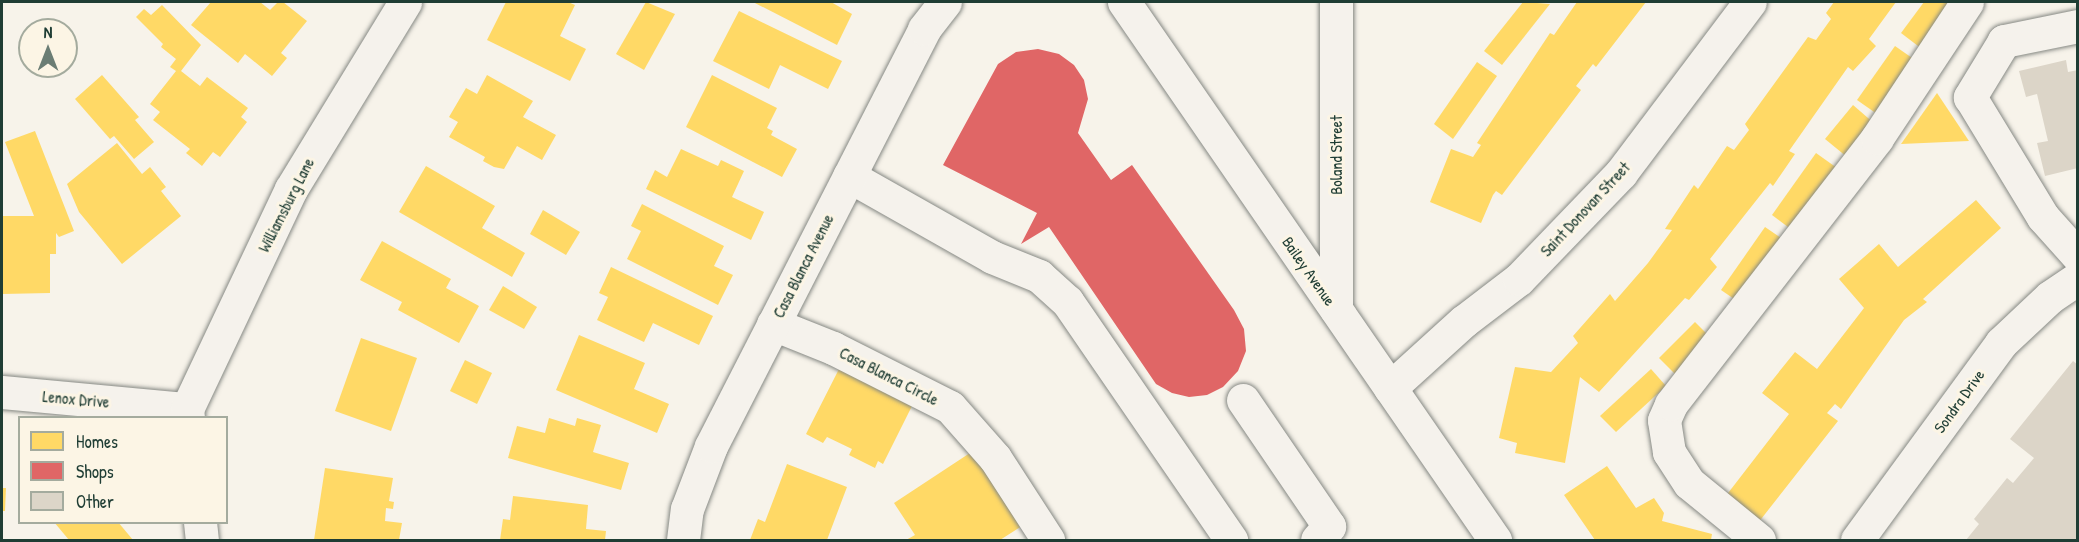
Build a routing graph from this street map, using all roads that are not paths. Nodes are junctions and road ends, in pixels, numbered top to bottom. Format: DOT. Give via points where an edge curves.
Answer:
graph roads {
  1 [pos="405,2"];
  2 [pos="945,2"];
  3 [pos="1124,2"];
  4 [pos="1336,2"];
  5 [pos="1750,2"];
  6 [pos="1967,2"];
  7 [pos="2078,26"];
  8 [pos="849,176"];
  9 [pos="2078,256"];
  10 [pos="2078,278"];
  11 [pos="1336,309"];
  12 [pos="773,324"];
  13 [pos="1390,388"];
  14 [pos="2,392"];
  15 [pos="1243,400"];
  16 [pos="188,413"];
  17 [pos="200,524"];
  18 [pos="1757,539"];
  19 [pos="202,540"];
  20 [pos="682,540"];
  21 [pos="1048,540"];
  22 [pos="1231,540"];
  23 [pos="1317,540"];
  24 [pos="1495,540"];
  25 [pos="1857,540"];
  1 -- 16 [label="street, Williamsburg Lane" via="291,189"];
  2 -- 8 [label="street, Casa Blanca Avenue" via="924,29"];
  3 -- 11 [label="street, Bailey Avenue"];
  4 -- 11 [label="street, Boland Street"];
  5 -- 13 [label="street, Saint Donovan Street" via="1621,173 1519,279 1464,321"];
  6 -- 18 [label="street" via="1877,138 1671,404 1664,420 1668,452 1689,483"];
  7 -- 9 [label="street" via="2004,41 1970,97 2043,217"];
  8 -- 12 [label="street, Casa Blanca Avenue"];
  8 -- 22 [label="street" via="992,257 1039,276 1067,301"];
  10 -- 25 [label="street, Sondra Drive" via="2050,297 2001,344"];
  11 -- 13 [label="street, Bailey Avenue"];
  12 -- 20 [label="street, Casa Blanca Avenue" via="711,446 687,509"];
  12 -- 21 [label="street, Casa Blanca Circle" via="833,348 950,407 995,458"];
  13 -- 24 [label="street, Bailey Avenue"];
  14 -- 16 [label="street, Lenox Drive"];
  15 -- 23 [label="street" via="1329,526"];
  17 -- 19 [label="street"];
}
